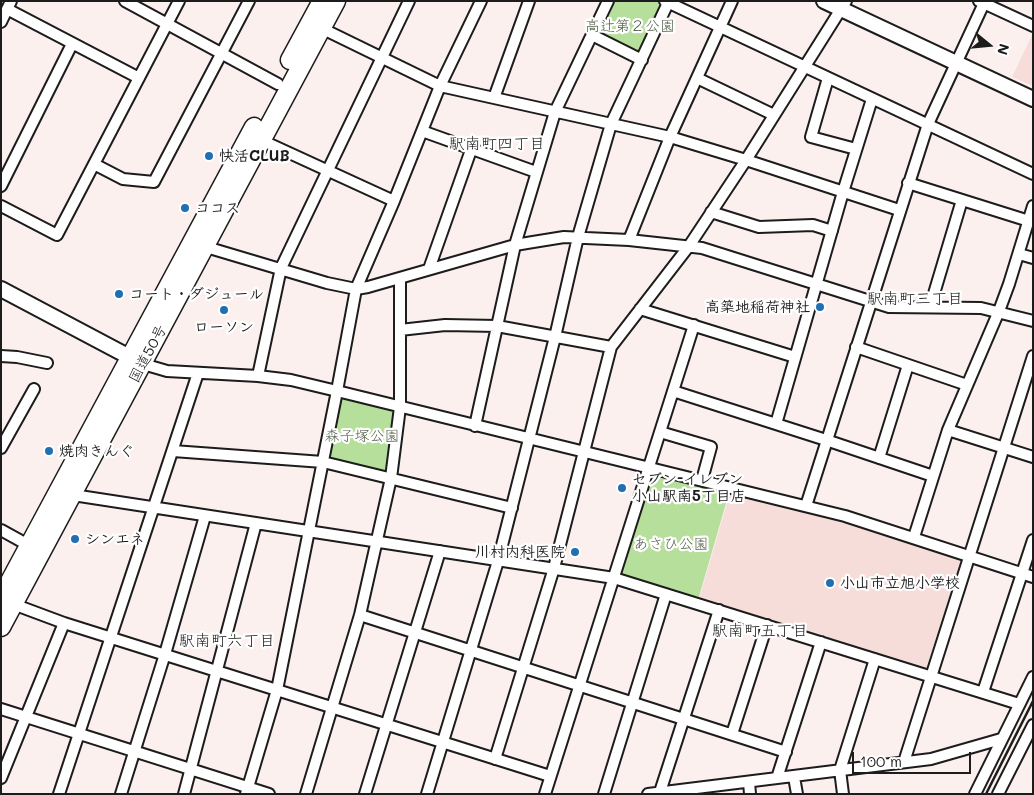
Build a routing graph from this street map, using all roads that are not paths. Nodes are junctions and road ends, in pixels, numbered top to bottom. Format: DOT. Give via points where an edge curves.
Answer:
graph roads {
  1 [pos="125,1"];
  2 [pos="179,1"];
  3 [pos="249,1"];
  4 [pos="322,1"];
  5 [pos="336,1"];
  6 [pos="410,1"];
  7 [pos="481,1"];
  8 [pos="529,1"];
  9 [pos="608,1"];
  10 [pos="732,1"];
  11 [pos="824,1"];
  12 [pos="667,2"];
  13 [pos="983,2"];
  14 [pos="9,5"];
  15 [pos="844,5"];
  16 [pos="1,22"];
  17 [pos="167,24"];
  18 [pos="721,26"];
  19 [pos="1033,26"];
  20 [pos="322,28"];
  21 [pos="592,36"];
  22 [pos="72,44"];
  23 [pos="222,54"];
  24 [pos="383,57"];
  25 [pos="642,60"];
  26 [pos="956,63"];
  27 [pos="805,67"];
  28 [pos="139,78"];
  29 [pos="697,78"];
  30 [pos="828,78"];
  31 [pos="278,84"];
  32 [pos="440,86"];
  33 [pos="494,98"];
  34 [pos="872,99"];
  35 [pos="1033,99"];
  36 [pos="555,112"];
  37 [pos="774,115"];
  38 [pos="611,124"];
  39 [pos="928,124"];
  40 [pos="422,131"];
  41 [pos="670,137"];
  42 [pos="261,140"];
  43 [pos="856,149"];
  44 [pos="471,150"];
  45 [pos="746,160"];
  46 [pos="94,164"];
  47 [pos="328,170"];
  48 [pos="536,172"];
  49 [pos="1033,174"];
  50 [pos="908,183"];
  51 [pos="1,186"];
  52 [pos="843,192"];
  53 [pos="962,200"];
  54 [pos="394,201"];
  55 [pos="1,206"];
  56 [pos="1033,206"];
  57 [pos="899,210"];
  58 [pos="711,212"];
  59 [pos="1029,221"];
  60 [pos="832,231"];
  61 [pos="578,237"];
  62 [pos="629,240"];
  63 [pos="515,245"];
  64 [pos="689,246"];
  65 [pos="206,247"];
  66 [pos="1019,254"];
  67 [pos="1033,258"];
  68 [pos="281,268"];
  69 [pos="429,269"];
  70 [pos="400,279"];
  71 [pos="817,284"];
  72 [pos="356,288"];
  73 [pos="1,289"];
  74 [pos="871,302"];
  75 [pos="930,307"];
  76 [pos="640,309"];
  77 [pos="999,311"];
  78 [pos="1033,321"];
  79 [pos="497,326"];
  80 [pos="694,326"];
  81 [pos="400,330"];
  82 [pos="555,337"];
  83 [pos="611,347"];
  84 [pos="856,348"];
  85 [pos="1,356"];
  86 [pos="1033,356"];
  87 [pos="795,357"];
  88 [pos="137,361"];
  89 [pos="47,363"];
  90 [pos="908,365"];
  91 [pos="198,373"];
  92 [pos="258,376"];
  93 [pos="967,385"];
  94 [pos="34,389"];
  95 [pos="337,391"];
  96 [pos="673,391"];
  97 [pos="400,407"];
  98 [pos="776,424"];
  99 [pos="476,426"];
  100 [pos="948,430"];
  101 [pos="660,432"];
  102 [pos="530,439"];
  103 [pos="826,440"];
  104 [pos="1,448"];
  105 [pos="1003,448"];
  106 [pos="173,451"];
  107 [pos="583,452"];
  108 [pos="1033,457"];
  109 [pos="879,458"];
  110 [pos="323,462"];
  111 [pos="649,467"];
  112 [pos="933,476"];
  113 [pos="391,478"];
  114 [pos="702,480"];
  115 [pos="73,496"];
  116 [pos="806,506"];
  117 [pos="153,508"];
  118 [pos="512,508"];
  119 [pos="204,516"];
  120 [pos="256,523"];
  121 [pos="1,530"];
  122 [pos="309,532"];
  123 [pos="914,537"];
  124 [pos="1033,540"];
  125 [pos="377,542"];
  126 [pos="30,546"];
  127 [pos="440,551"];
  128 [pos="968,557"];
  129 [pos="498,560"];
  130 [pos="554,568"];
  131 [pos="1028,575"];
  132 [pos="614,578"];
  133 [pos="666,594"];
  134 [pos="7,601"];
  135 [pos="719,610"];
  136 [pos="360,615"];
  137 [pos="64,623"];
  138 [pos="767,624"];
  139 [pos="1,628"];
  140 [pos="415,633"];
  141 [pos="111,637"];
  142 [pos="821,642"];
  143 [pos="471,650"];
  144 [pos="164,654"];
  145 [pos="875,659"];
  146 [pos="524,667"];
  147 [pos="217,670"];
  148 [pos="931,676"];
  149 [pos="1033,677"];
  150 [pos="579,685"];
  151 [pos="277,690"];
  152 [pos="984,692"];
  153 [pos="632,703"];
  154 [pos="1019,704"];
  155 [pos="332,707"];
  156 [pos="1,709"];
  157 [pos="26,716"];
  158 [pos="684,719"];
  159 [pos="386,725"];
  160 [pos="1032,727"];
  161 [pos="79,734"];
  162 [pos="732,734"];
  163 [pos="1001,739"];
  164 [pos="443,742"];
  165 [pos="134,750"];
  166 [pos="786,752"];
  167 [pos="495,760"];
  168 [pos="904,762"];
  169 [pos="191,770"];
  170 [pos="840,770"];
  171 [pos="550,776"];
  172 [pos="794,776"];
  173 [pos="1,778"];
  174 [pos="777,778"];
  175 [pos="749,782"];
  176 [pos="247,790"];
  177 [pos="715,790"];
  178 [pos="660,792"];
  179 [pos="59,794"];
  180 [pos="121,794"];
  181 [pos="184,794"];
  182 [pos="269,794"];
  183 [pos="306,794"];
  184 [pos="365,794"];
  185 [pos="427,794"];
  186 [pos="545,794"];
  187 [pos="604,794"];
  188 [pos="648,794"];
  189 [pos="750,794"];
  190 [pos="796,794"];
  191 [pos="842,794"];
  192 [pos="975,794"];
  193 [pos="998,794"];
  1 -- 17 [label="street"];
  2 -- 17 [label="street"];
  3 -- 23 [label="street"];
  4 -- 31 [label="highway, 国道50号"];
  5 -- 20 [label="highway, 国道50号"];
  6 -- 24 [label="street"];
  7 -- 32 [label="street"];
  8 -- 33 [label="street"];
  9 -- 21 [label="street"];
  10 -- 18 [label="street"];
  11 -- 15 [label="main road"];
  12 -- 18 [label="street"];
  12 -- 25 [label="street"];
  13 -- 19 [label="street"];
  13 -- 26 [label="street"];
  14 -- 16 [label="street"];
  14 -- 22 [label="street"];
  15 -- 26 [label="main road"];
  15 -- 27 [label="street"];
  17 -- 23 [label="street"];
  17 -- 28 [label="street"];
  18 -- 27 [label="street"];
  18 -- 29 [label="street"];
  20 -- 24 [label="street"];
  20 -- 42 [label="highway, 国道50号"];
  21 -- 25 [label="street"];
  21 -- 36 [label="street"];
  22 -- 28 [label="street"];
  22 -- 51 [label="street"];
  23 -- 31 [label="street"];
  23 -- 46 [label="street" via="154,182 123,179"];
  24 -- 32 [label="street"];
  24 -- 47 [label="street"];
  25 -- 38 [label="street"];
  26 -- 35 [label="main road"];
  26 -- 39 [label="street"];
  27 -- 30 [label="street"];
  27 -- 37 [label="street"];
  28 -- 46 [label="street"];
  29 -- 37 [label="street"];
  29 -- 41 [label="street"];
  30 -- 34 [label="street"];
  30 -- 43 [label="street" via="811,136"];
  31 -- 88 [label="highway, 国道50号"];
  32 -- 33 [label="street"];
  32 -- 40 [label="street"];
  33 -- 36 [label="street"];
  34 -- 39 [label="street"];
  34 -- 43 [label="street"];
  36 -- 38 [label="street"];
  36 -- 48 [label="street"];
  37 -- 45 [label="street"];
  38 -- 41 [label="street"];
  38 -- 61 [label="street"];
  39 -- 49 [label="street"];
  39 -- 50 [label="street"];
  40 -- 44 [label="street"];
  40 -- 54 [label="street"];
  41 -- 45 [label="street"];
  41 -- 62 [label="street"];
  42 -- 47 [label="street"];
  42 -- 65 [label="highway, 国道50号"];
  43 -- 52 [label="street"];
  44 -- 48 [label="street"];
  44 -- 69 [label="street"];
  45 -- 52 [label="street"];
  45 -- 58 [label="street"];
  46 -- 55 [label="street" via="57,235"];
  47 -- 54 [label="street"];
  47 -- 68 [label="street"];
  48 -- 63 [label="street"];
  50 -- 53 [label="street"];
  50 -- 57 [label="street"];
  52 -- 57 [label="street"];
  52 -- 60 [label="street"];
  53 -- 59 [label="street"];
  53 -- 75 [label="street"];
  54 -- 72 [label="street"];
  56 -- 59 [label="street"];
  57 -- 74 [label="street"];
  58 -- 60 [label="street" via="759,228 813,225"];
  58 -- 64 [label="street"];
  59 -- 66 [label="street"];
  60 -- 71 [label="street"];
  61 -- 62 [label="street"];
  61 -- 63 [label="street"];
  61 -- 82 [label="street"];
  62 -- 64 [label="street"];
  63 -- 69 [label="street"];
  63 -- 79 [label="street"];
  64 -- 71 [label="street"];
  64 -- 76 [label="street"];
  65 -- 68 [label="street"];
  65 -- 88 [label="highway, 国道50号"];
  66 -- 67 [label="street"];
  66 -- 77 [label="street"];
  68 -- 72 [label="street" via="327,283"];
  68 -- 92 [label="street"];
  69 -- 70 [label="street"];
  70 -- 72 [label="street"];
  70 -- 81 [label="street"];
  71 -- 74 [label="street"];
  71 -- 87 [label="street"];
  72 -- 95 [label="street"];
  73 -- 88 [label="main road"];
  74 -- 75 [label="street" via="890,307"];
  74 -- 84 [label="street"];
  75 -- 77 [label="street"];
  76 -- 80 [label="street"];
  76 -- 83 [label="street"];
  77 -- 78 [label="street"];
  77 -- 93 [label="street"];
  79 -- 81 [label="street" via="445,325"];
  79 -- 82 [label="street"];
  79 -- 99 [label="street"];
  80 -- 87 [label="street"];
  80 -- 96 [label="street"];
  81 -- 97 [label="street"];
  82 -- 83 [label="street"];
  82 -- 102 [label="street"];
  83 -- 107 [label="street"];
  84 -- 90 [label="street"];
  84 -- 103 [label="street"];
  85 -- 89 [label="street"];
  86 -- 105 [label="street"];
  87 -- 98 [label="street"];
  88 -- 91 [label="street" via="167,371"];
  88 -- 115 [label="highway, 国道50号"];
  88 -- 126 [label="highway, 国道50号"];
  90 -- 93 [label="street"];
  90 -- 109 [label="street"];
  91 -- 92 [label="street"];
  91 -- 106 [label="street"];
  92 -- 95 [label="street"];
  93 -- 100 [label="street"];
  94 -- 104 [label="street"];
  95 -- 97 [label="street"];
  95 -- 110 [label="street"];
  96 -- 98 [label="street"];
  96 -- 101 [label="street"];
  97 -- 99 [label="street"];
  97 -- 113 [label="street"];
  98 -- 103 [label="street"];
  99 -- 102 [label="street"];
  100 -- 105 [label="street"];
  100 -- 112 [label="street"];
  101 -- 111 [label="street"];
  101 -- 114 [label="street" via="712,447"];
  102 -- 107 [label="street"];
  102 -- 118 [label="street"];
  103 -- 109 [label="street"];
  103 -- 116 [label="street"];
  105 -- 108 [label="street"];
  105 -- 128 [label="street"];
  106 -- 110 [label="street"];
  106 -- 117 [label="street"];
  107 -- 111 [label="street"];
  107 -- 130 [label="street"];
  109 -- 112 [label="street"];
  110 -- 113 [label="street"];
  110 -- 122 [label="street"];
  111 -- 114 [label="street"];
  111 -- 132 [label="street"];
  112 -- 123 [label="street"];
  113 -- 118 [label="street"];
  113 -- 125 [label="street"];
  114 -- 116 [label="street"];
  115 -- 117 [label="street"];
  115 -- 134 [label="highway, 国道50号"];
  116 -- 123 [label="street"];
  117 -- 119 [label="street"];
  117 -- 141 [label="street"];
  118 -- 129 [label="street"];
  119 -- 120 [label="street"];
  119 -- 144 [label="street"];
  120 -- 122 [label="street"];
  120 -- 147 [label="street"];
  121 -- 126 [label="street"];
  122 -- 125 [label="street"];
  122 -- 151 [label="street"];
  123 -- 128 [label="street"];
  124 -- 131 [label="street"];
  125 -- 127 [label="street"];
  125 -- 136 [label="street"];
  126 -- 134 [label="highway, 国道50号"];
  127 -- 129 [label="street"];
  127 -- 140 [label="street"];
  128 -- 131 [label="street"];
  128 -- 148 [label="street"];
  129 -- 130 [label="street"];
  129 -- 143 [label="street"];
  130 -- 132 [label="street"];
  130 -- 146 [label="street"];
  131 -- 152 [label="street"];
  132 -- 133 [label="street"];
  132 -- 150 [label="street"];
  133 -- 135 [label="street"];
  133 -- 153 [label="street"];
  134 -- 137 [label="street"];
  134 -- 139 [label="highway, 国道50号"];
  135 -- 138 [label="street"];
  135 -- 158 [label="street"];
  136 -- 140 [label="street"];
  136 -- 155 [label="street"];
  137 -- 141 [label="street"];
  137 -- 157 [label="street"];
  138 -- 142 [label="street"];
  138 -- 162 [label="street"];
  140 -- 143 [label="street"];
  140 -- 159 [label="street"];
  141 -- 144 [label="street"];
  141 -- 161 [label="street"];
  142 -- 145 [label="street"];
  142 -- 166 [label="street"];
  143 -- 146 [label="street"];
  143 -- 164 [label="street"];
  144 -- 147 [label="street"];
  144 -- 165 [label="street"];
  145 -- 148 [label="street"];
  145 -- 170 [label="street"];
  146 -- 150 [label="street"];
  146 -- 167 [label="street"];
  147 -- 151 [label="street"];
  147 -- 169 [label="street"];
  148 -- 152 [label="street"];
  148 -- 168 [label="street"];
  149 -- 154 [label="street"];
  150 -- 153 [label="street"];
  150 -- 171 [label="street"];
  151 -- 155 [label="street"];
  151 -- 176 [label="street"];
  152 -- 154 [label="street"];
  153 -- 158 [label="street"];
  153 -- 187 [label="street"];
  154 -- 163 [label="street"];
  155 -- 159 [label="street"];
  155 -- 183 [label="street"];
  156 -- 157 [label="street"];
  157 -- 161 [label="street"];
  157 -- 173 [label="street"];
  158 -- 162 [label="street"];
  158 -- 178 [label="street"];
  159 -- 164 [label="street"];
  159 -- 184 [label="street"];
  160 -- 193 [label="street"];
  161 -- 165 [label="street"];
  161 -- 179 [label="street"];
  162 -- 166 [label="street"];
  163 -- 168 [label="street" via="931,759"];
  163 -- 192 [label="street"];
  164 -- 167 [label="street"];
  164 -- 185 [label="street"];
  165 -- 169 [label="street"];
  165 -- 180 [label="street"];
  166 -- 174 [label="street"];
  167 -- 171 [label="street"];
  168 -- 170 [label="street"];
  169 -- 176 [label="street"];
  169 -- 181 [label="street"];
  170 -- 172 [label="street"];
  170 -- 191 [label="street"];
  171 -- 186 [label="street"];
  172 -- 174 [label="street"];
  172 -- 190 [label="street"];
  174 -- 175 [label="street"];
  175 -- 177 [label="street"];
  175 -- 189 [label="street"];
  176 -- 182 [label="street"];
  177 -- 178 [label="street"];
  178 -- 188 [label="street"];
}
